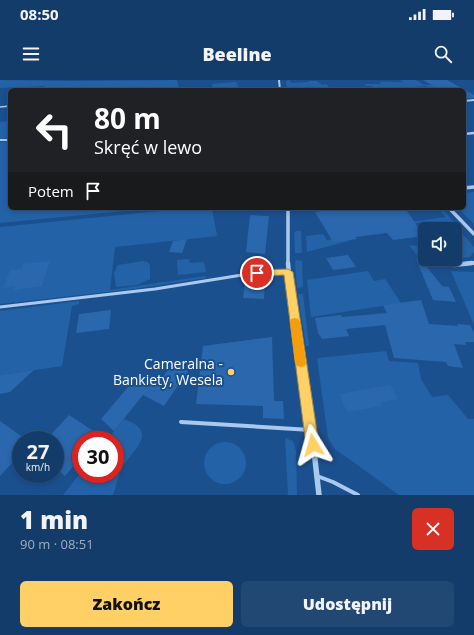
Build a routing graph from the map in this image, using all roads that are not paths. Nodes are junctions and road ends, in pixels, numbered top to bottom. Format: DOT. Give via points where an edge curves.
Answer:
graph roads {
  1 [pos="289,210"];
  2 [pos="451,210"];
  3 [pos="474,234"];
  4 [pos="474,264"];
  5 [pos="462,265"];
  6 [pos="288,272"];
  7 [pos="0,307"];
  8 [pos="181,422"];
  9 [pos="311,430"];
  10 [pos="317,476"];
  11 [pos="318,495"];
  12 [pos="358,495"];
  1 -- 6 [label="street"];
  2 -- 3 [label="street"];
  4 -- 5 [label="street"];
  6 -- 7 [label="lane" via="242,275 155,289"];
  6 -- 9 [label="street"];
  8 -- 9 [label="lane"];
  9 -- 10 [label="street"];
  10 -- 11 [label="street"];
  10 -- 12 [label="lane"];
}
